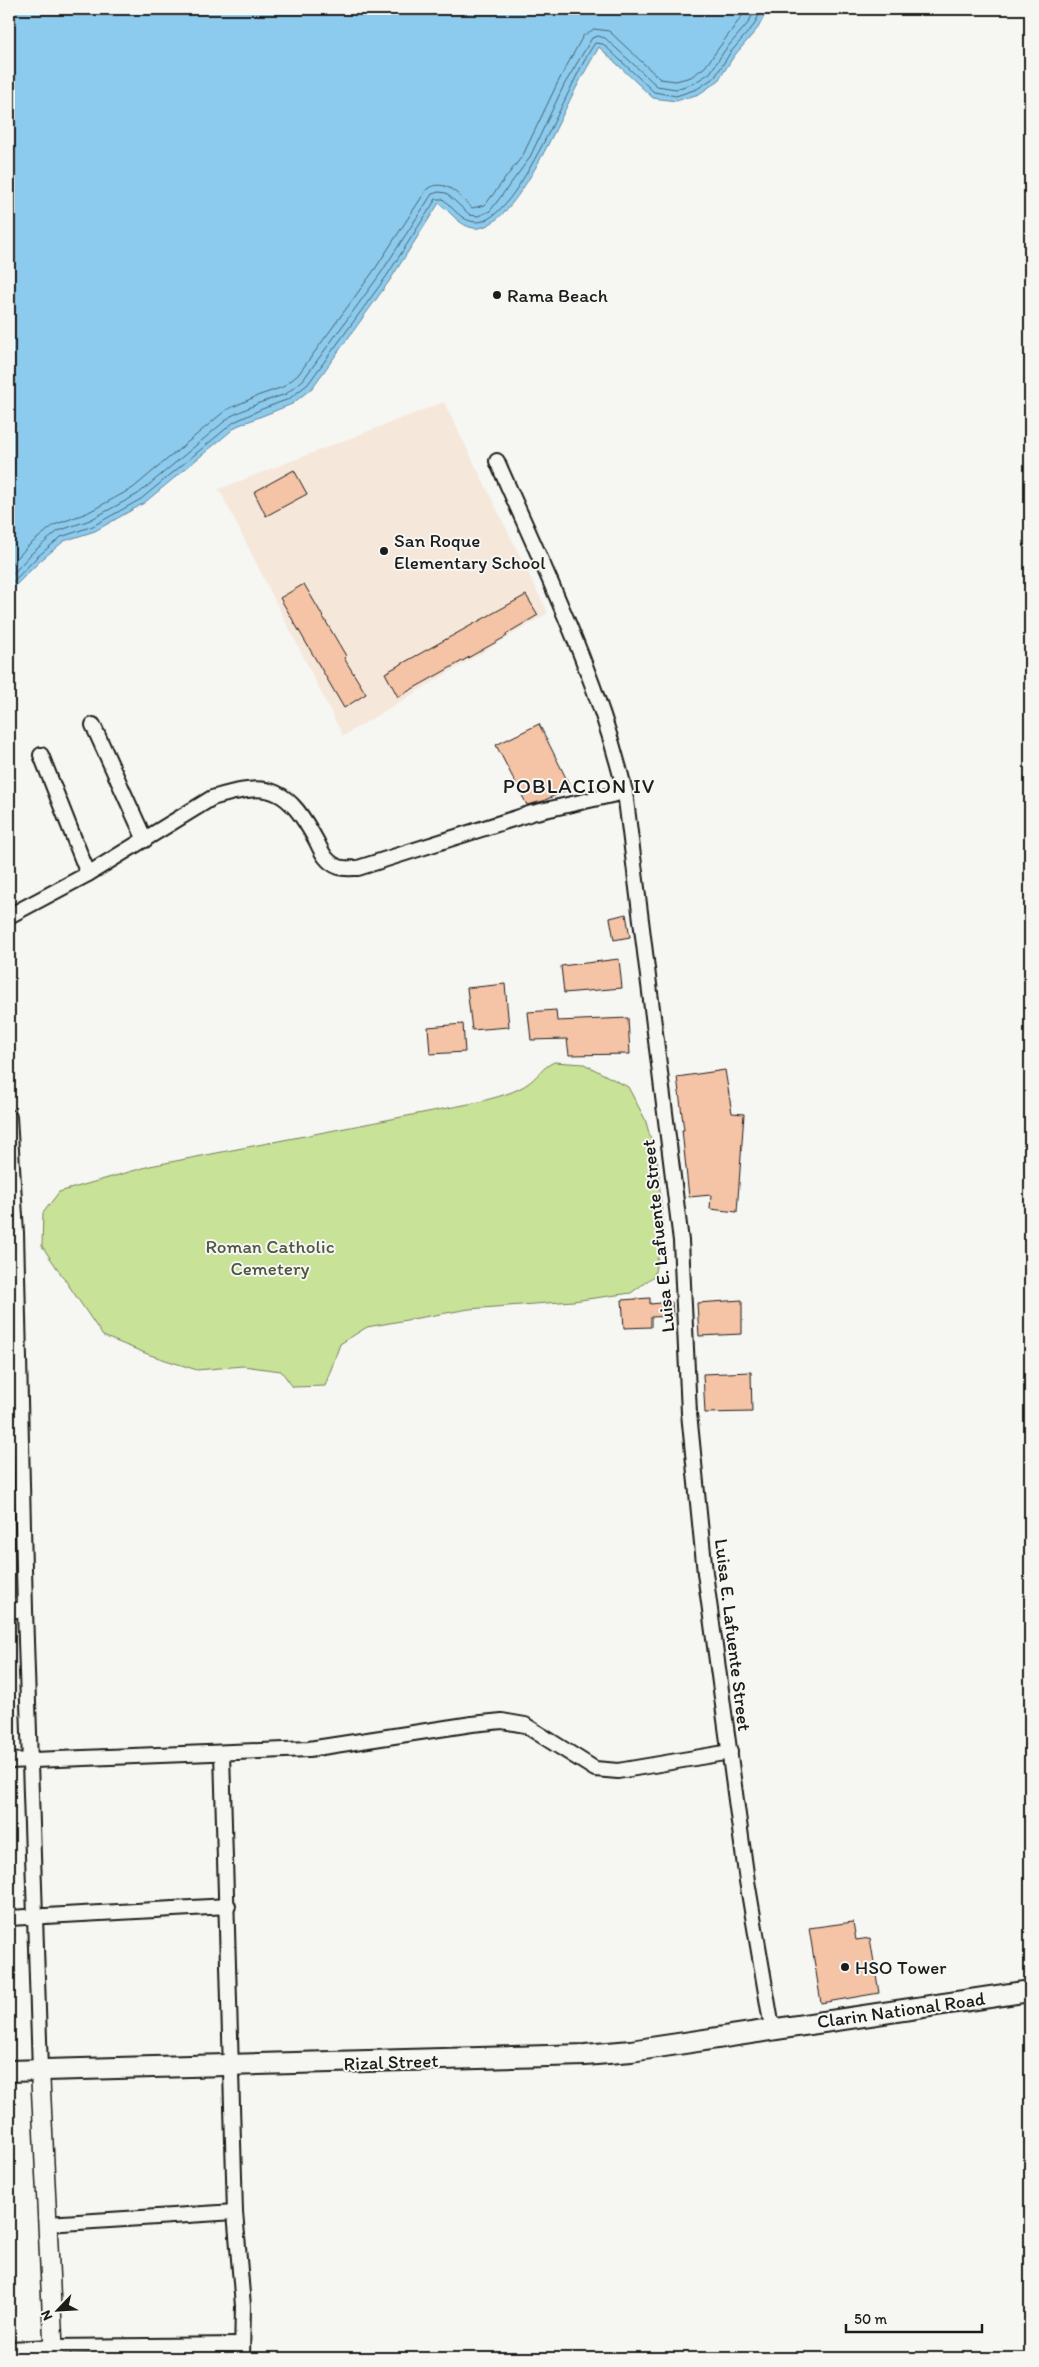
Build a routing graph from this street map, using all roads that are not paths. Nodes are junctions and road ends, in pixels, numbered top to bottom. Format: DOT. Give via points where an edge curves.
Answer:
graph roads {
  1 [pos="498,461"];
  2 [pos="93,725"];
  3 [pos="40,754"];
  4 [pos="624,792"];
  5 [pos="145,840"];
  6 [pos="88,874"];
  7 [pos="9,916"];
  8 [pos="9,1117"];
  9 [pos="15,1449"];
  10 [pos="9,1610"];
  11 [pos="25,1610"];
  12 [pos="730,1752"];
  13 [pos="222,1753"];
  14 [pos="31,1760"];
  15 [pos="9,1761"];
  16 [pos="228,1906"];
  17 [pos="34,1916"];
  18 [pos="9,1918"];
  19 [pos="1030,1991"];
  20 [pos="772,2028"];
  21 [pos="232,2066"];
  22 [pos="40,2070"];
  23 [pos="9,2071"];
  24 [pos="235,2212"];
  25 [pos="47,2224"];
  26 [pos="9,2350"];
  27 [pos="53,2352"];
  28 [pos="242,2352"];
  1 -- 4 [label="street, Luisa E. Lafuente Street" via="598,697 613,742"];
  2 -- 5 [label="street"];
  3 -- 6 [label="street"];
  4 -- 5 [label="street" via="532,813 358,868 340,868 326,859 295,806 279,793 258,789 212,798"];
  4 -- 12 [label="street, Luisa E. Lafuente Street" via="681,1241 689,1413 705,1573"];
  5 -- 6 [label="street"];
  6 -- 7 [label="street"];
  8 -- 9 [label="street" via="16,1233"];
  9 -- 11 [label="street"];
  10 -- 11 [label="street"];
  11 -- 14 [label="street"];
  12 -- 13 [label="street" via="618,1771 594,1769 525,1725 502,1722 309,1749"];
  12 -- 20 [label="street, Luisa E. Lafuente Street" via="747,1881"];
  13 -- 14 [label="street"];
  13 -- 16 [label="street"];
  14 -- 15 [label="street"];
  14 -- 17 [label="street"];
  16 -- 17 [label="street"];
  16 -- 21 [label="street"];
  17 -- 18 [label="street"];
  17 -- 22 [label="street"];
  19 -- 20 [label="main road, Clarin National Road"];
  20 -- 21 [label="main road, Rizal Street" via="631,2051 584,2055"];
  21 -- 22 [label="main road, Rizal Street"];
  21 -- 24 [label="street"];
  22 -- 23 [label="main road, Rizal Street"];
  22 -- 25 [label="street"];
  24 -- 25 [label="street"];
  24 -- 28 [label="street" via="243,2306"];
  25 -- 27 [label="street"];
  26 -- 27 [label="street"];
  27 -- 28 [label="street"];
}
